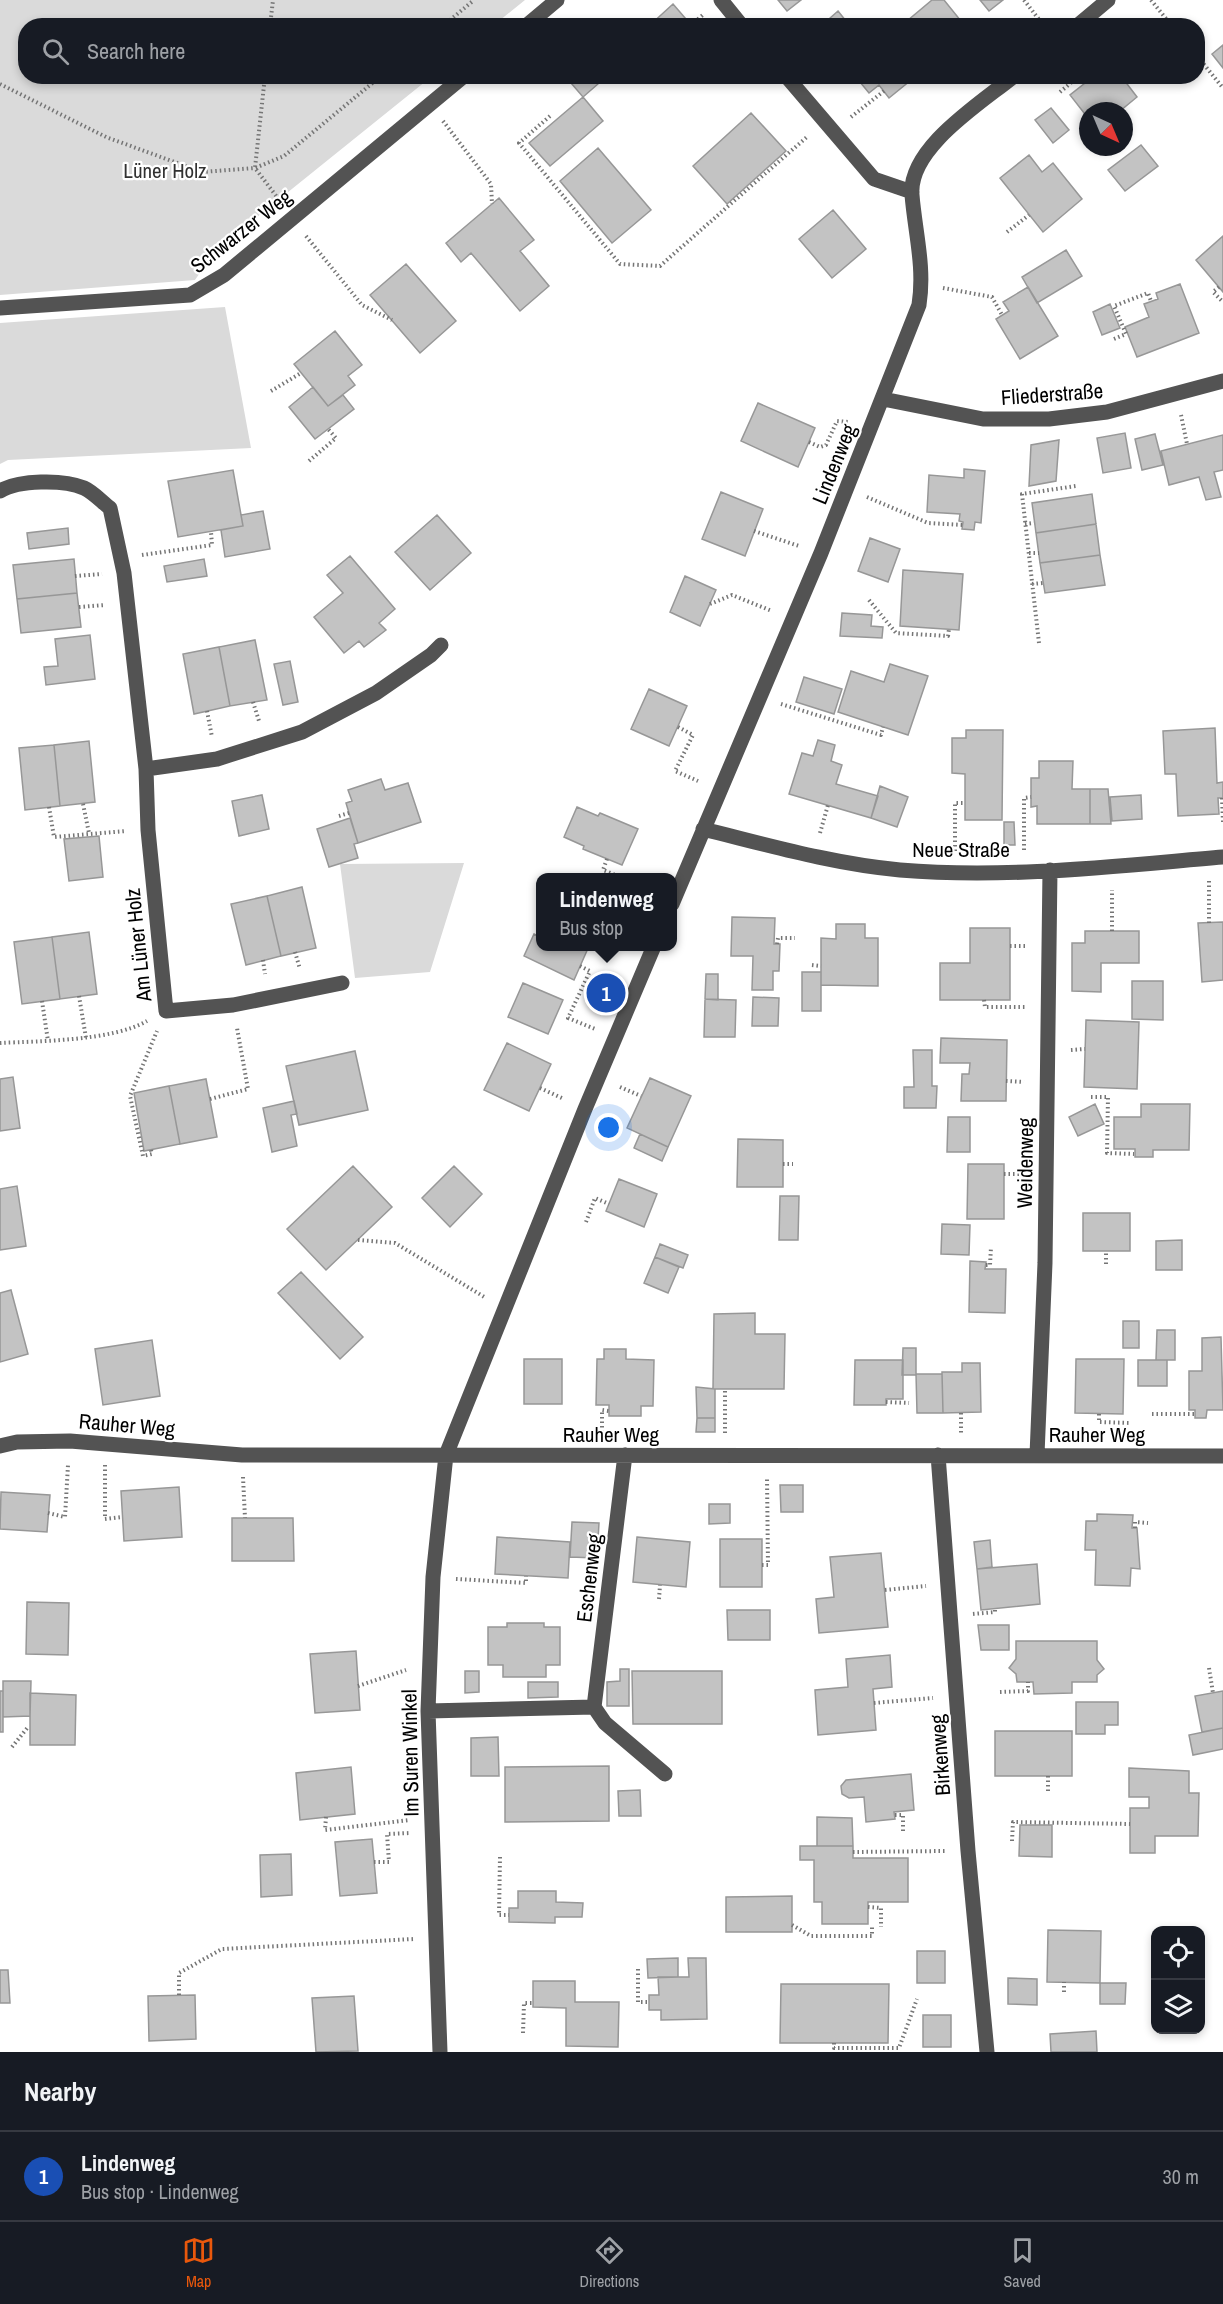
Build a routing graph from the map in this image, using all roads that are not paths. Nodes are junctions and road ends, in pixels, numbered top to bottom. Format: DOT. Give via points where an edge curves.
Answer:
graph roads {
  1 [pos="557,0"];
  2 [pos="721,0"];
  3 [pos="1108,0"];
  4 [pos="535,18"];
  5 [pos="736,18"];
  6 [pos="1087,18"];
  7 [pos="454,84"];
  8 [pos="793,84"];
  9 [pos="1004,84"];
  10 [pos="912,192"];
  11 [pos="0,308"];
  12 [pos="1223,381"];
  13 [pos="883,399"];
  14 [pos="0,491"];
  15 [pos="441,645"];
  16 [pos="146,769"];
  17 [pos="703,829"];
  18 [pos="1216,857"];
  19 [pos="1050,870"];
  20 [pos="677,892"];
  21 [pos="652,951"];
  22 [pos="342,983"];
  23 [pos="0,1446"];
  24 [pos="446,1455"];
  25 [pos="625,1455"];
  26 [pos="939,1455"];
  27 [pos="1037,1455"];
  28 [pos="1223,1456"];
  29 [pos="594,1707"];
  30 [pos="428,1711"];
  31 [pos="665,1773"];
  32 [pos="440,2052"];
  33 [pos="987,2052"];
  1 -- 4 [label="street"];
  2 -- 5 [label="street"];
  3 -- 6 [label="street"];
  7 -- 11 [label="street, Schwarzer Weg" via="224,275 190,295"];
  8 -- 10 [label="street" via="874,179"];
  9 -- 10 [label="street" via="928,150 915,170"];
  10 -- 13 [label="street, Lindenweg" via="923,285 920,305"];
  12 -- 13 [label="street, Fliederstraße" via="1107,412 1049,419 983,419"];
  13 -- 17 [label="street, Lindenweg"];
  14 -- 16 [label="street, Am Lüner Holz" via="10,485 54,482 84,488 110,508 121,559"];
  15 -- 16 [label="street" via="376,693 302,732 217,759"];
  16 -- 22 [label="street, Am Lüner Holz" via="148,830 166,1011 233,1005"];
  17 -- 19 [label="street, Neue Straße" via="836,862 900,870"];
  17 -- 20 [label="street, Lindenweg"];
  18 -- 19 [label="street, Neue Straße"];
  19 -- 27 [label="street, Weidenweg" via="1045,1263"];
  21 -- 24 [label="street"];
  23 -- 24 [label="street, Rauher Weg" via="70,1441 242,1455"];
  24 -- 25 [label="street, Rauher Weg"];
  24 -- 30 [label="street, Im Suren Winkel" via="433,1577"];
  25 -- 26 [label="street, Rauher Weg"];
  25 -- 29 [label="street, Eschenweg"];
  26 -- 27 [label="street, Rauher Weg"];
  26 -- 33 [label="street, Birkenweg"];
  27 -- 28 [label="street, Rauher Weg"];
  29 -- 30 [label="street"];
  29 -- 31 [label="street" via="605,1723"];
  30 -- 32 [label="street, Im Suren Winkel"];
}
